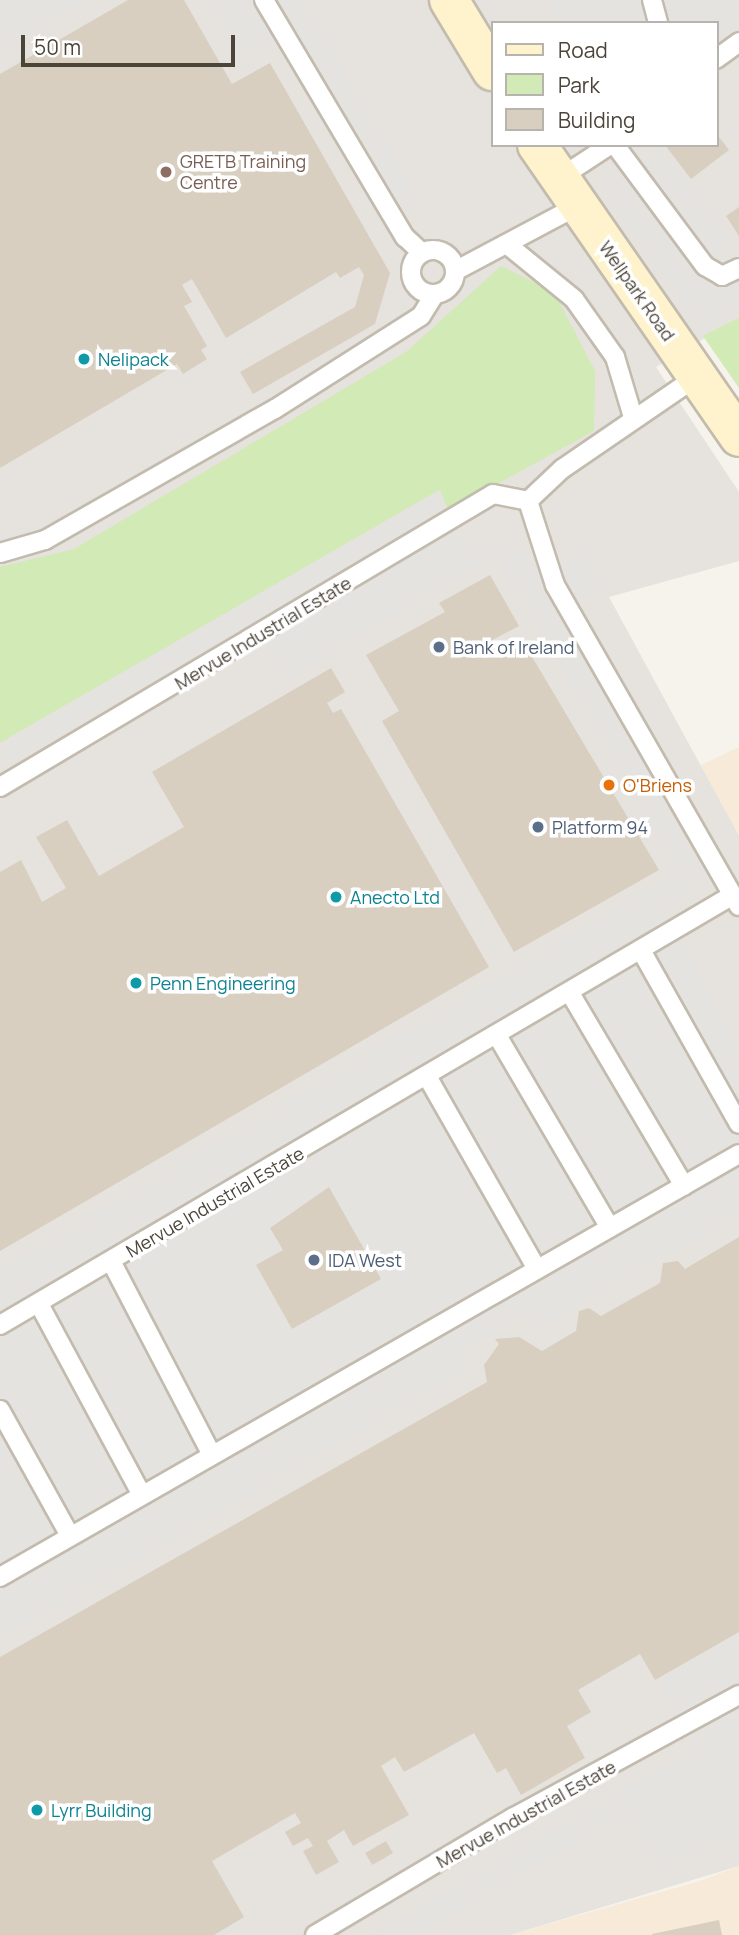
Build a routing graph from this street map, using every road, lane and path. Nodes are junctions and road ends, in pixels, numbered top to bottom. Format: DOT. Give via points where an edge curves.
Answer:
graph roads {
  1 [pos="264,0"];
  2 [pos="449,0"];
  3 [pos="652,0"];
  4 [pos="657,21"];
  5 [pos="739,42"];
  6 [pos="718,58"];
  7 [pos="490,68"];
  8 [pos="538,147"];
  9 [pos="608,147"];
  10 [pos="616,147"];
  11 [pos="568,192"];
  12 [pos="509,246"];
  13 [pos="422,253"];
  14 [pos="739,268"];
  15 [pos="456,271"];
  16 [pos="435,294"];
  17 [pos="698,376"];
  18 [pos="633,417"];
  19 [pos="739,436"];
  20 [pos="528,501"];
  21 [pos="0,553"];
  22 [pos="0,787"];
  23 [pos="736,900"];
  24 [pos="642,952"];
  25 [pos="570,993"];
  26 [pos="498,1037"];
  27 [pos="428,1078"];
  28 [pos="739,1124"];
  29 [pos="739,1154"];
  30 [pos="684,1186"];
  31 [pos="610,1228"];
  32 [pos="112,1263"];
  33 [pos="537,1269"];
  34 [pos="39,1304"];
  35 [pos="0,1325"];
  36 [pos="0,1410"];
  37 [pos="212,1455"];
  38 [pos="142,1495"];
  39 [pos="70,1536"];
  40 [pos="1,1575"];
  41 [pos="739,1695"];
  42 [pos="315,1935"];
  1 -- 13 [label="lane" via="405,237"];
  2 -- 7 [label="main road"];
  3 -- 4 [label="lane"];
  5 -- 6 [label="lane"];
  8 -- 11 [label="main road, Wellpark Road"];
  9 -- 11 [label="lane"];
  10 -- 14 [label="lane" via="705,266 722,276"];
  11 -- 12 [label="lane"];
  11 -- 17 [label="main road, Wellpark Road"];
  12 -- 15 [label="lane"];
  12 -- 18 [label="lane" via="574,299 615,357"];
  13 -- 15 [label="lane" via="441,251"];
  13 -- 16 [label="lane" via="412,264 412,279 421,290"];
  15 -- 16 [label="lane" via="447,289"];
  16 -- 21 [label="lane" via="421,316 275,409 45,540"];
  17 -- 18 [label="lane"];
  17 -- 19 [label="main road, Wellpark Road"];
  18 -- 20 [label="lane"];
  20 -- 22 [label="lane, Mervue Industrial Estate" via="493,494"];
  20 -- 23 [label="lane, Mervue Industrial Estate" via="555,585"];
  23 -- 24 [label="lane, Mervue Industrial Estate"];
  24 -- 25 [label="lane, Mervue Industrial Estate"];
  24 -- 28 [label="lane"];
  25 -- 26 [label="lane, Mervue Industrial Estate"];
  25 -- 30 [label="lane"];
  26 -- 27 [label="lane, Mervue Industrial Estate"];
  26 -- 31 [label="lane"];
  27 -- 32 [label="lane, Mervue Industrial Estate"];
  27 -- 33 [label="lane"];
  29 -- 30 [label="lane"];
  30 -- 31 [label="lane"];
  31 -- 33 [label="lane"];
  32 -- 34 [label="lane, Mervue Industrial Estate"];
  32 -- 37 [label="lane, Mervue Industrial Estate"];
  33 -- 37 [label="lane"];
  34 -- 35 [label="lane, Mervue Industrial Estate"];
  34 -- 38 [label="lane"];
  36 -- 39 [label="lane"];
  37 -- 38 [label="lane"];
  38 -- 39 [label="lane"];
  39 -- 40 [label="lane"];
  41 -- 42 [label="lane, Mervue Industrial Estate" via="514,1817"];
}
